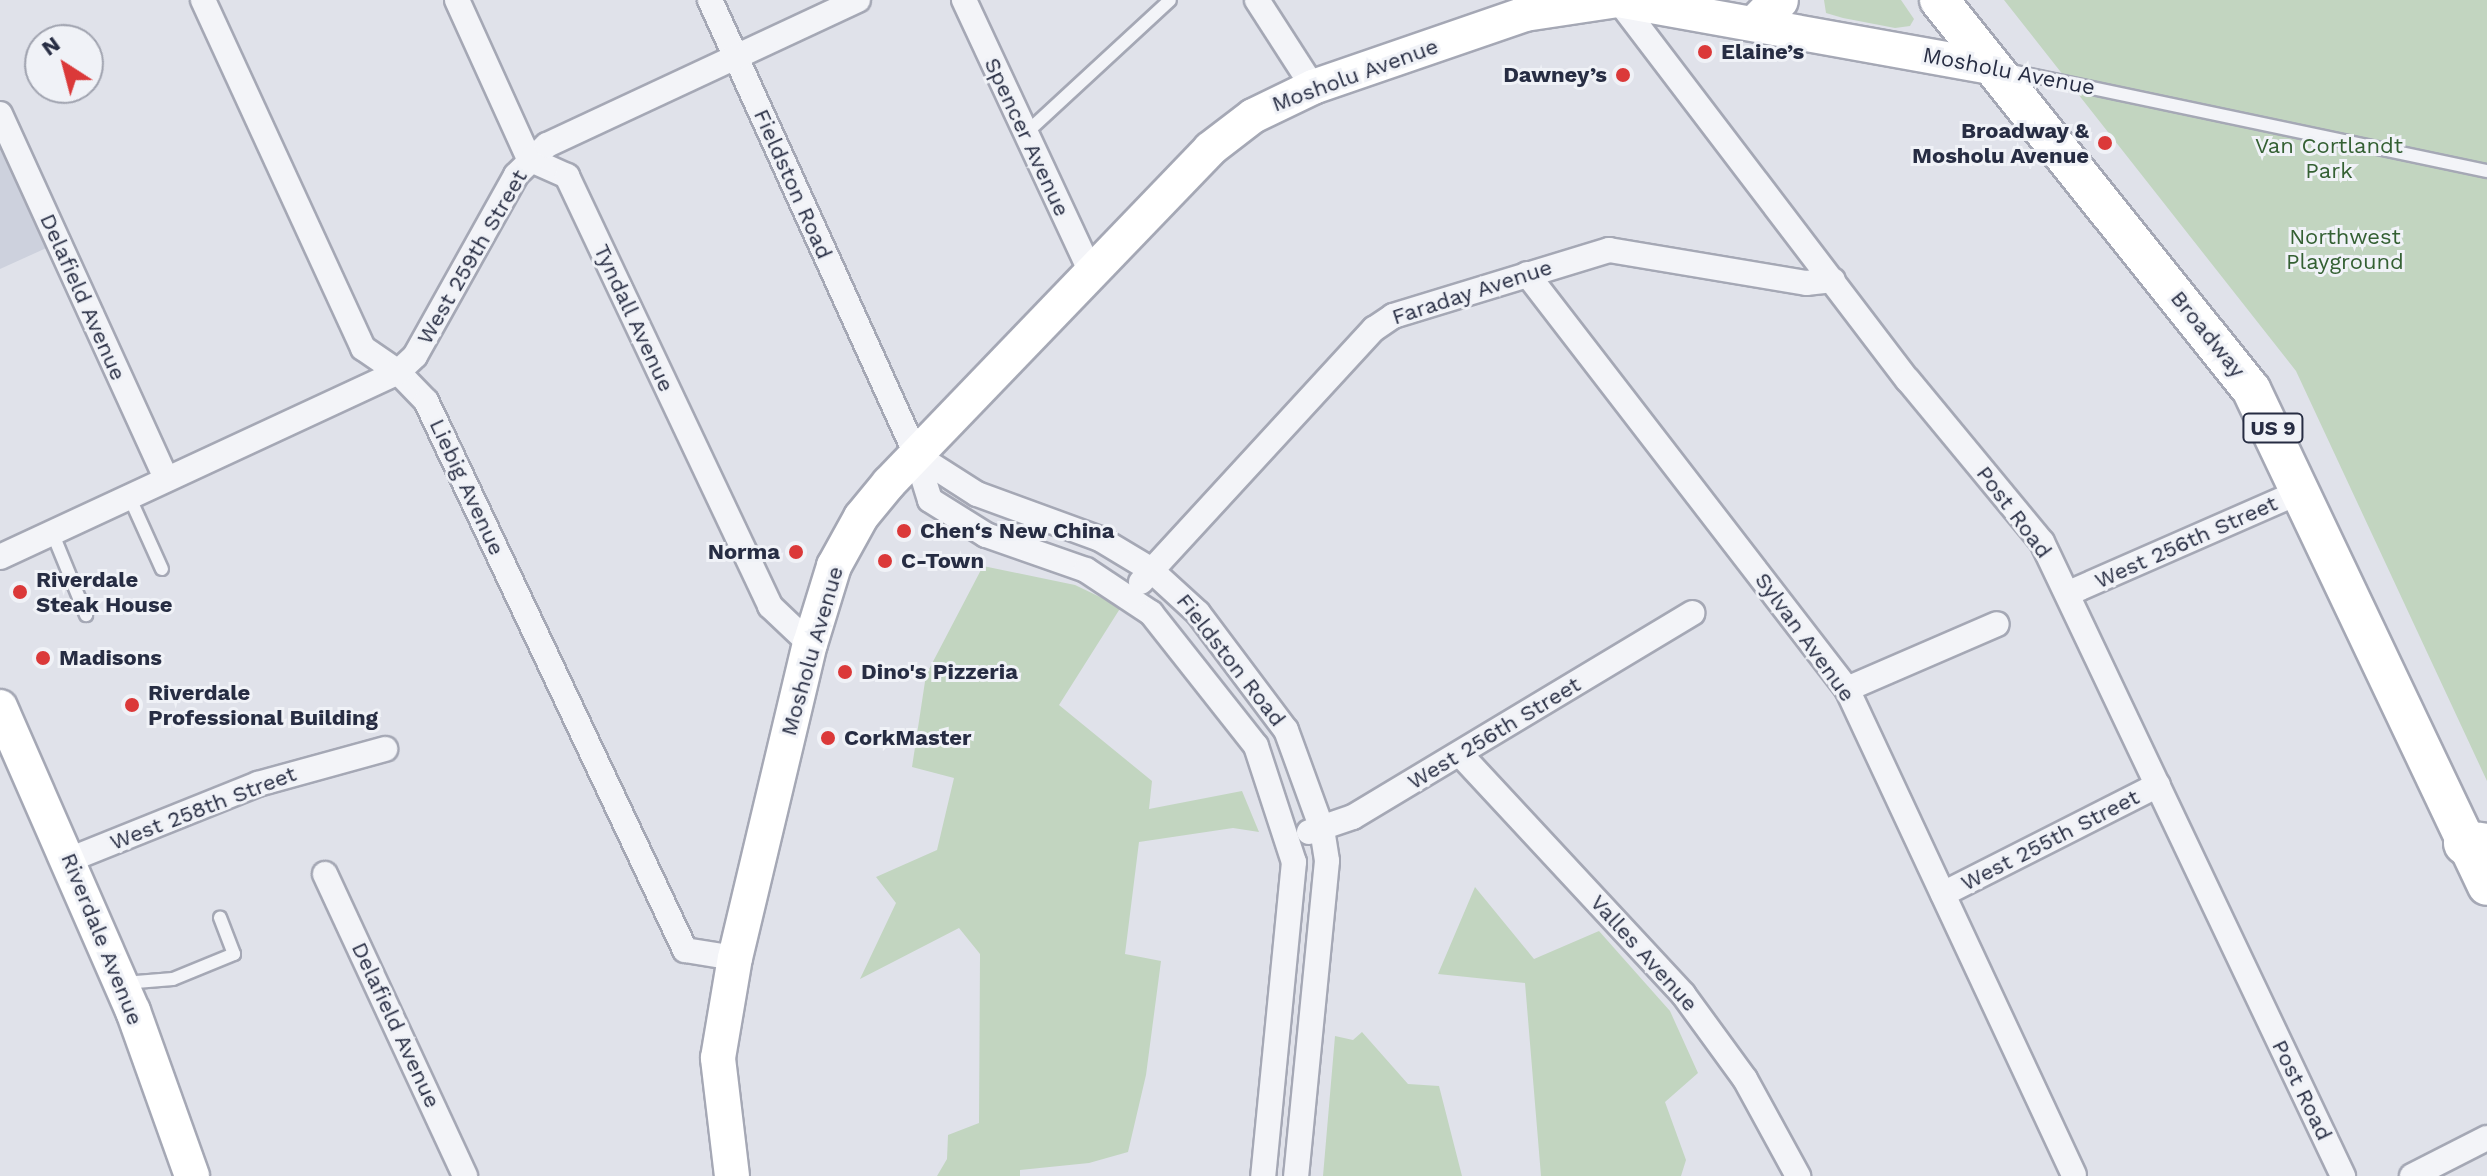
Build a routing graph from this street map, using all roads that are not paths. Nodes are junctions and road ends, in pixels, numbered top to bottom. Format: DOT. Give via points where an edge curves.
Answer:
graph roads {
  1 [pos="203,0"];
  2 [pos="457,0"];
  3 [pos="710,0"];
  4 [pos="858,0"];
  5 [pos="964,0"];
  6 [pos="1170,0"];
  7 [pos="1257,0"];
  8 [pos="1618,0"];
  9 [pos="1939,0"];
  10 [pos="1768,11"];
  11 [pos="735,56"];
  12 [pos="1992,67"];
  13 [pos="1313,87"];
  14 [pos="0,114"];
  15 [pos="1025,134"];
  16 [pos="529,159"];
  17 [pos="2487,171"];
  18 [pos="1092,274"];
  19 [pos="1527,274"];
  20 [pos="1833,280"];
  21 [pos="398,372"];
  22 [pos="916,455"];
  23 [pos="166,479"];
  24 [pos="2304,490"];
  25 [pos="129,496"];
  26 [pos="52,532"];
  27 [pos="0,557"];
  28 [pos="162,569"];
  29 [pos="1150,569"];
  30 [pos="2069,593"];
  31 [pos="1130,597"];
  32 [pos="1692,613"];
  33 [pos="86,615"];
  34 [pos="1997,624"];
  35 [pos="810,644"];
  36 [pos="1847,689"];
  37 [pos="0,707"];
  38 [pos="385,749"];
  39 [pos="1460,754"];
  40 [pos="2158,785"];
  41 [pos="1322,829"];
  42 [pos="1289,835"];
  43 [pos="2477,844"];
  44 [pos="69,860"];
  45 [pos="325,874"];
  46 [pos="2487,886"];
  47 [pos="1943,894"];
  48 [pos="220,918"];
  49 [pos="735,958"];
  50 [pos="121,983"];
  51 [pos="2487,1138"];
  52 [pos="1263,1166"];
  53 [pos="1296,1168"];
  54 [pos="2074,1175"];
  55 [pos="192,1176"];
  56 [pos="465,1176"];
  57 [pos="732,1176"];
  58 [pos="1798,1176"];
  59 [pos="2343,1176"];
  60 [pos="2412,1176"];
  1 -- 21 [label="street, Liebig Avenue" via="363,348"];
  2 -- 16 [label="street"];
  3 -- 11 [label="street, Fieldston Road"];
  4 -- 11 [label="street, West 259th Street"];
  5 -- 15 [label="street, Spencer Avenue"];
  6 -- 15 [label="lane"];
  7 -- 13 [label="street"];
  8 -- 10 [label="street, Mosholu Avenue"];
  8 -- 13 [label="street, Mosholu Avenue" via="1525,14"];
  8 -- 20 [label="street, Post Road"];
  9 -- 12 [label="main road, Broadway / US 9"];
  10 -- 12 [label="street, Mosholu Avenue"];
  11 -- 16 [label="street, West 259th Street" via="565,133"];
  11 -- 22 [label="street, Fieldston Road"];
  12 -- 17 [label="lane, Mosholu Avenue"];
  12 -- 24 [label="main road, Broadway / US 9" via="2245,380"];
  13 -- 18 [label="street, Mosholu Avenue" via="1253,116 1210,149"];
  14 -- 23 [label="street, Delafield Avenue"];
  15 -- 18 [label="street, Spencer Avenue"];
  16 -- 21 [label="street, West 259th Street" via="415,356"];
  16 -- 35 [label="street, Tyndall Avenue" via="567,176 770,606"];
  18 -- 22 [label="street, Mosholu Avenue"];
  19 -- 20 [label="street, Faraday Avenue" via="1597,251 1623,250 1806,283"];
  19 -- 29 [label="street, Faraday Avenue" via="1383,321"];
  19 -- 36 [label="street, Sylvan Avenue"];
  20 -- 30 [label="street, Post Road" via="2042,542"];
  21 -- 23 [label="street, West 259th Street"];
  21 -- 49 [label="street, Liebig Avenue" via="426,401 685,950"];
  22 -- 29 [label="street, Fieldston Road" via="977,494 1100,539"];
  22 -- 31 [label="street, Fieldston Road" via="930,500 957,520 1086,570"];
  22 -- 35 [label="street, Mosholu Avenue" via="847,539"];
  23 -- 25 [label="street, West 259th Street"];
  24 -- 30 [label="street, West 256th Street"];
  24 -- 43 [label="main road, Broadway / US 9"];
  25 -- 26 [label="street, West 259th Street"];
  25 -- 28 [label="lane"];
  26 -- 27 [label="street, West 259th Street"];
  26 -- 33 [label="lane"];
  29 -- 31 [label="street, Faraday Avenue"];
  29 -- 41 [label="street, Fieldston Road" via="1198,613 1268,701 1300,760"];
  30 -- 40 [label="street, Post Road"];
  31 -- 42 [label="street, Fieldston Road" via="1173,636 1240,721 1268,772"];
  32 -- 39 [label="street, West 256th Street"];
  34 -- 36 [label="street"];
  35 -- 49 [label="street, Mosholu Avenue"];
  36 -- 47 [label="street, Sylvan Avenue"];
  37 -- 44 [label="street, Riverdale Avenue"];
  38 -- 44 [label="street, West 258th Street" via="258,784"];
  39 -- 41 [label="street, West 256th Street" via="1353,817"];
  39 -- 58 [label="street, Valles Avenue" via="1683,994 1745,1079"];
  40 -- 47 [label="street, West 255th Street"];
  40 -- 59 [label="street, Post Road"];
  41 -- 42 [label="street, West 256th Street"];
  41 -- 53 [label="street, Fieldston Road" via="1327,892"];
  42 -- 52 [label="street, Fieldston Road" via="1293,889"];
  43 -- 46 [label="main road, Broadway / US 9"];
  44 -- 50 [label="street, Riverdale Avenue"];
  45 -- 56 [label="street, Delafield Avenue"];
  47 -- 54 [label="street, Sylvan Avenue"];
  48 -- 50 [label="lane" via="234,954 173,979"];
  49 -- 57 [label="street, Mosholu Avenue" via="718,1058"];
  50 -- 55 [label="street, Riverdale Avenue"];
  51 -- 60 [label="street"];
  52 -- 53 [label="street, Fieldston Road"];
}
